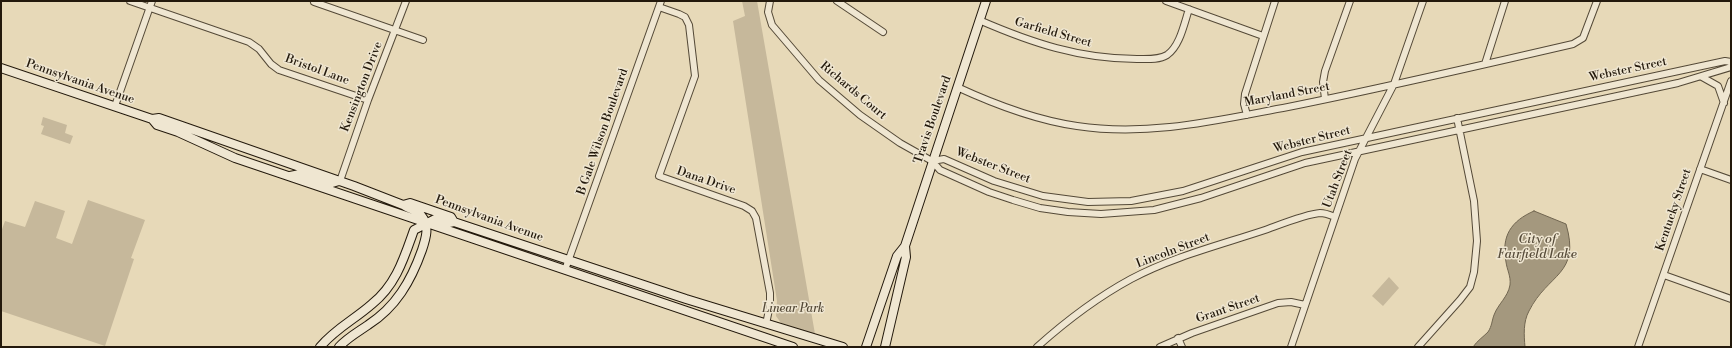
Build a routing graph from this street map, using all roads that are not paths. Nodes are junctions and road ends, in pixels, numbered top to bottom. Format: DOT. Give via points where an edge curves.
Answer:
graph roads {
  1 [pos="130,1"];
  2 [pos="152,1"];
  3 [pos="406,1"];
  4 [pos="770,1"];
  5 [pos="837,1"];
  6 [pos="986,1"];
  7 [pos="1166,1"];
  8 [pos="1275,1"];
  9 [pos="1350,1"];
  10 [pos="1424,1"];
  11 [pos="1505,1"];
  12 [pos="1597,1"];
  13 [pos="314,2"];
  14 [pos="660,4"];
  15 [pos="150,8"];
  16 [pos="1189,9"];
  17 [pos="979,20"];
  18 [pos="395,30"];
  19 [pos="882,32"];
  20 [pos="1263,36"];
  21 [pos="423,40"];
  22 [pos="1731,62"];
  23 [pos="1485,64"];
  24 [pos="1731,67"];
  25 [pos="2,69"];
  26 [pos="1702,77"];
  27 [pos="1731,81"];
  28 [pos="1394,84"];
  29 [pos="957,87"];
  30 [pos="368,100"];
  31 [pos="1324,100"];
  32 [pos="1724,103"];
  33 [pos="115,106"];
  34 [pos="1247,114"];
  35 [pos="1457,118"];
  36 [pos="152,120"];
  37 [pos="1459,130"];
  38 [pos="1367,138"];
  39 [pos="1359,152"];
  40 [pos="932,161"];
  41 [pos="1700,170"];
  42 [pos="290,177"];
  43 [pos="1731,180"];
  44 [pos="340,181"];
  45 [pos="344,195"];
  46 [pos="403,205"];
  47 [pos="1335,217"];
  48 [pos="454,222"];
  49 [pos="426,223"];
  50 [pos="904,246"];
  51 [pos="569,260"];
  52 [pos="565,270"];
  53 [pos="1664,275"];
  54 [pos="1731,299"];
  55 [pos="1305,305"];
  56 [pos="766,324"];
  57 [pos="1178,338"];
  58 [pos="320,347"];
  59 [pos="338,347"];
  60 [pos="793,347"];
  61 [pos="843,347"];
  62 [pos="866,347"];
  63 [pos="885,347"];
  64 [pos="1037,347"];
  65 [pos="1160,347"];
  66 [pos="1182,347"];
  67 [pos="1291,347"];
  68 [pos="1418,347"];
  69 [pos="1638,347"];
  1 -- 15 [label="street, Bristol Lane"];
  2 -- 15 [label="street"];
  3 -- 18 [label="street, Kensington Drive"];
  4 -- 40 [label="street, Richards Court" via="768,12 772,25 819,80 860,115 900,143"];
  5 -- 19 [label="street"];
  6 -- 17 [label="main road, Travis Boulevard"];
  7 -- 16 [label="street"];
  8 -- 20 [label="street"];
  9 -- 31 [label="street" via="1325,71"];
  10 -- 28 [label="street, Utah Street"];
  11 -- 23 [label="street"];
  12 -- 23 [label="street, Maryland Street" via="1583,38 1573,44"];
  13 -- 18 [label="street"];
  14 -- 51 [label="street, B Gale Wilson Boulevard"];
  14 -- 56 [label="street, Dana Drive" via="682,16 689,25 695,76 659,176 752,211 756,218 770,293"];
  15 -- 30 [label="street, Bristol Lane" via="249,42 279,70"];
  15 -- 33 [label="street"];
  16 -- 17 [label="street, Garfield Street" via="1173,50 1166,56 1156,59 1118,59 1065,51"];
  16 -- 20 [label="street"];
  17 -- 29 [label="main road, Travis Boulevard"];
  18 -- 21 [label="street"];
  18 -- 30 [label="street, Kensington Drive"];
  20 -- 34 [label="street" via="1245,94"];
  22 -- 35 [label="street, Webster Street" via="1725,61"];
  23 -- 28 [label="street, Maryland Street"];
  24 -- 26 [label="street, Webster Street"];
  25 -- 33 [label="main road, Pennsylvania Avenue"];
  26 -- 32 [label="street" via="1718,86"];
  26 -- 37 [label="street, Webster Street"];
  27 -- 32 [label="street, Kentucky Street"];
  28 -- 31 [label="street, Maryland Street"];
  28 -- 38 [label="street, Utah Street"];
  29 -- 34 [label="street, Maryland Street" via="991,103 1026,115 1078,126 1160,129 1190,126"];
  29 -- 40 [label="main road, Travis Boulevard"];
  30 -- 44 [label="street, Kensington Drive"];
  31 -- 34 [label="street, Maryland Street"];
  32 -- 41 [label="street, Kentucky Street"];
  33 -- 36 [label="main road, Pennsylvania Avenue"];
  35 -- 37 [label="street"];
  35 -- 38 [label="street, Webster Street"];
  36 -- 42 [label="main road, Pennsylvania Avenue" via="157,125 235,158"];
  36 -- 44 [label="main road, Pennsylvania Avenue" via="159,118"];
  37 -- 39 [label="street, Webster Street"];
  37 -- 68 [label="street" via="1474,201 1477,241 1474,272 1470,286 1460,300"];
  38 -- 39 [label="street, Utah Street"];
  38 -- 40 [label="street, Webster Street" via="1302,152 1183,191 1153,198 1113,202 1076,201 1044,196 994,181 944,159"];
  39 -- 40 [label="street, Webster Street" via="1305,163 1154,210 1101,214 1040,208 1012,200 940,170"];
  39 -- 47 [label="street, Utah Street"];
  40 -- 50 [label="main road, Travis Boulevard"];
  41 -- 43 [label="street"];
  41 -- 53 [label="street, Kentucky Street"];
  42 -- 44 [label="main road" via="300,174 329,184"];
  42 -- 45 [label="main road, Pennsylvania Avenue"];
  44 -- 45 [label="main road"];
  44 -- 46 [label="main road, Pennsylvania Avenue"];
  45 -- 49 [label="main road, Pennsylvania Avenue"];
  46 -- 48 [label="main road, Pennsylvania Avenue" via="410,203 451,217"];
  46 -- 49 [label="main road" via="420,214"];
  47 -- 55 [label="street, Utah Street"];
  47 -- 64 [label="street, Lincoln Street" via="1316,214 1161,265 1100,297 1065,322"];
  48 -- 49 [label="main road" via="435,219"];
  48 -- 51 [label="main road, Pennsylvania Avenue"];
  49 -- 52 [label="main road, Pennsylvania Avenue"];
  49 -- 58 [label="main road" via="414,230 402,264 386,291 340,326"];
  49 -- 59 [label="main road" via="427,234 416,268 398,299 381,316"];
  50 -- 62 [label="main road, Travis Boulevard" via="896,256"];
  50 -- 63 [label="main road, Travis Boulevard" via="906,257"];
  51 -- 52 [label="street, B Gale Wilson Boulevard"];
  51 -- 56 [label="main road, Pennsylvania Avenue"];
  52 -- 60 [label="main road, Pennsylvania Avenue"];
  53 -- 54 [label="street"];
  53 -- 69 [label="street, Kentucky Street"];
  55 -- 57 [label="street, Grant Street" via="1285,302"];
  55 -- 67 [label="street, Utah Street"];
  56 -- 61 [label="main road, Pennsylvania Avenue"];
  57 -- 65 [label="street, Grant Street"];
  57 -- 66 [label="street"];
}
